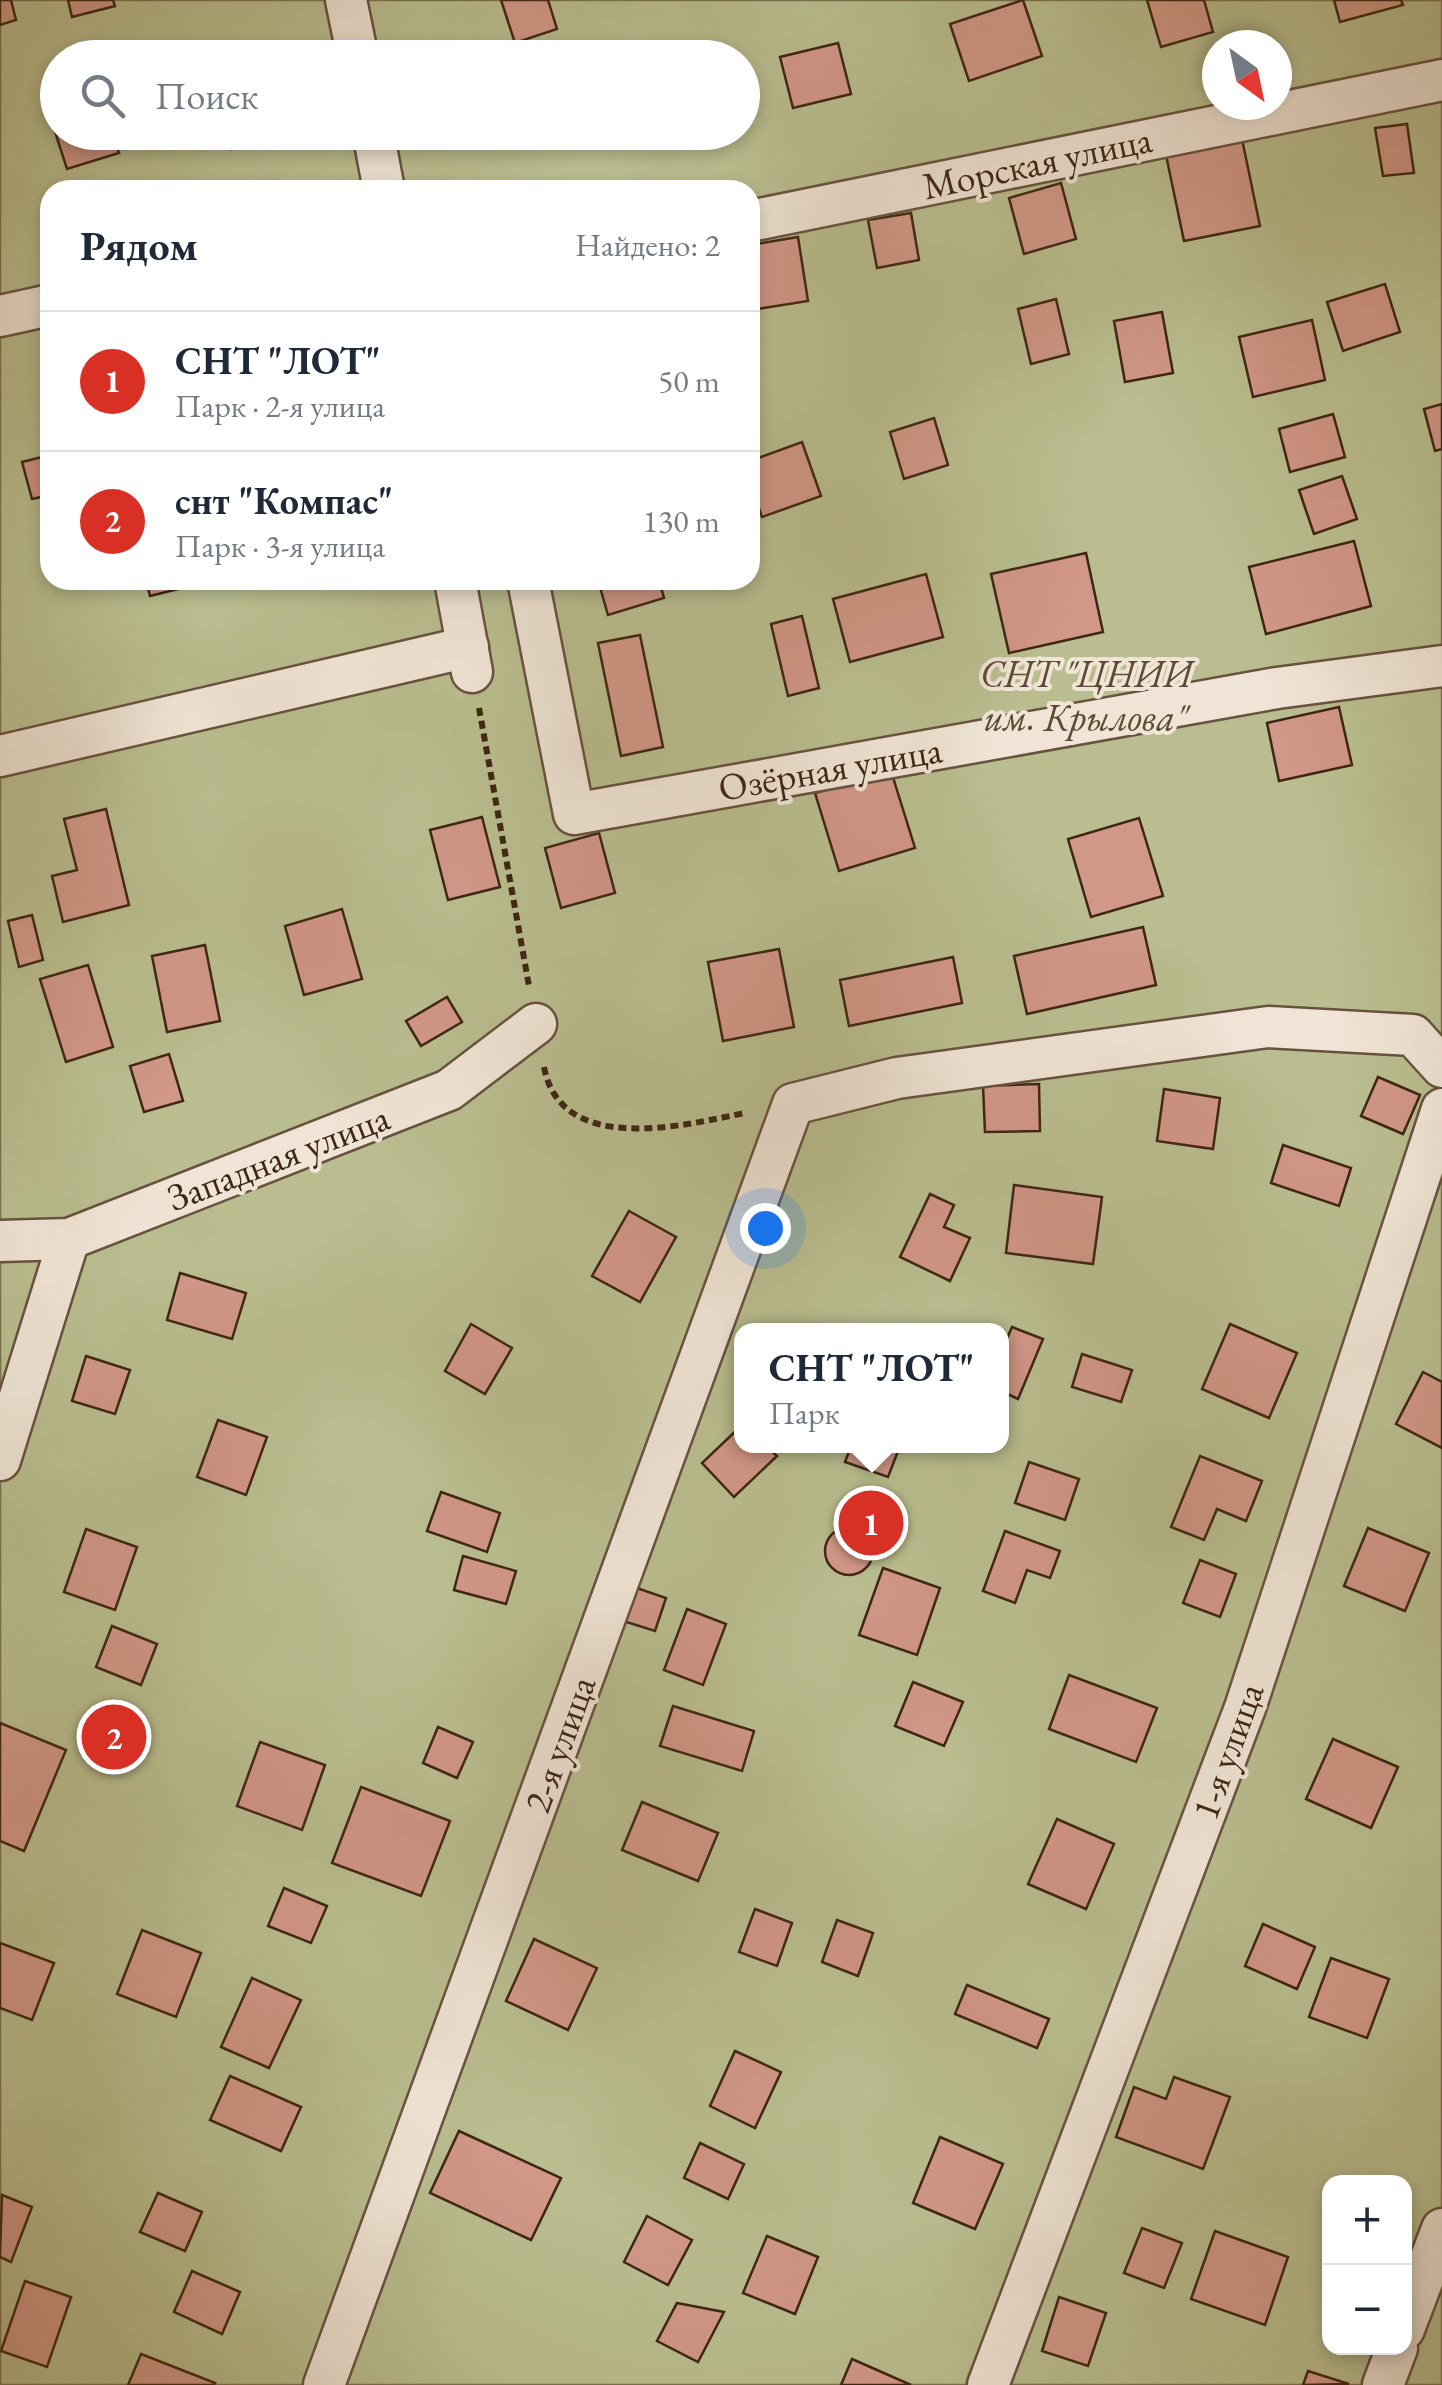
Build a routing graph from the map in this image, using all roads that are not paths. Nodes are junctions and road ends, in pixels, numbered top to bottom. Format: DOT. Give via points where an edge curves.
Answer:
graph roads {
  1 [pos="346,0"];
  2 [pos="354,40"];
  3 [pos="1442,80"];
  4 [pos="376,150"];
  5 [pos="382,180"];
  6 [pos="760,219"];
  7 [pos="40,308"];
  8 [pos="0,316"];
  9 [pos="457,590"];
  10 [pos="530,590"];
  11 [pos="1442,666"];
  12 [pos="0,756"];
  13 [pos="536,1024"];
  14 [pos="1442,1067"];
  15 [pos="1442,1109"];
  16 [pos="70,1238"];
  17 [pos="0,1242"];
  18 [pos="0,1460"];
  19 [pos="1442,2229"];
  20 [pos="1412,2308"];
  21 [pos="1395,2355"];
  22 [pos="324,2385"];
  23 [pos="988,2385"];
  24 [pos="1383,2385"];
  1 -- 2 [label="street"];
  3 -- 6 [label="street, Морская улица"];
  4 -- 5 [label="street"];
  7 -- 8 [label="street"];
  9 -- 12 [label="street" via="470,660"];
  10 -- 11 [label="street, Озёрная улица" via="574,814 1277,688"];
  13 -- 16 [label="street, Западная улица" via="449,1090"];
  14 -- 22 [label="street, 2-я улица" via="1413,1035 1268,1027 897,1078 793,1104"];
  15 -- 23 [label="street, 1-я улица" via="1245,1708"];
  16 -- 17 [label="street, Западная улица"];
  16 -- 18 [label="street"];
  19 -- 20 [label="street"];
  21 -- 24 [label="street"];
}
